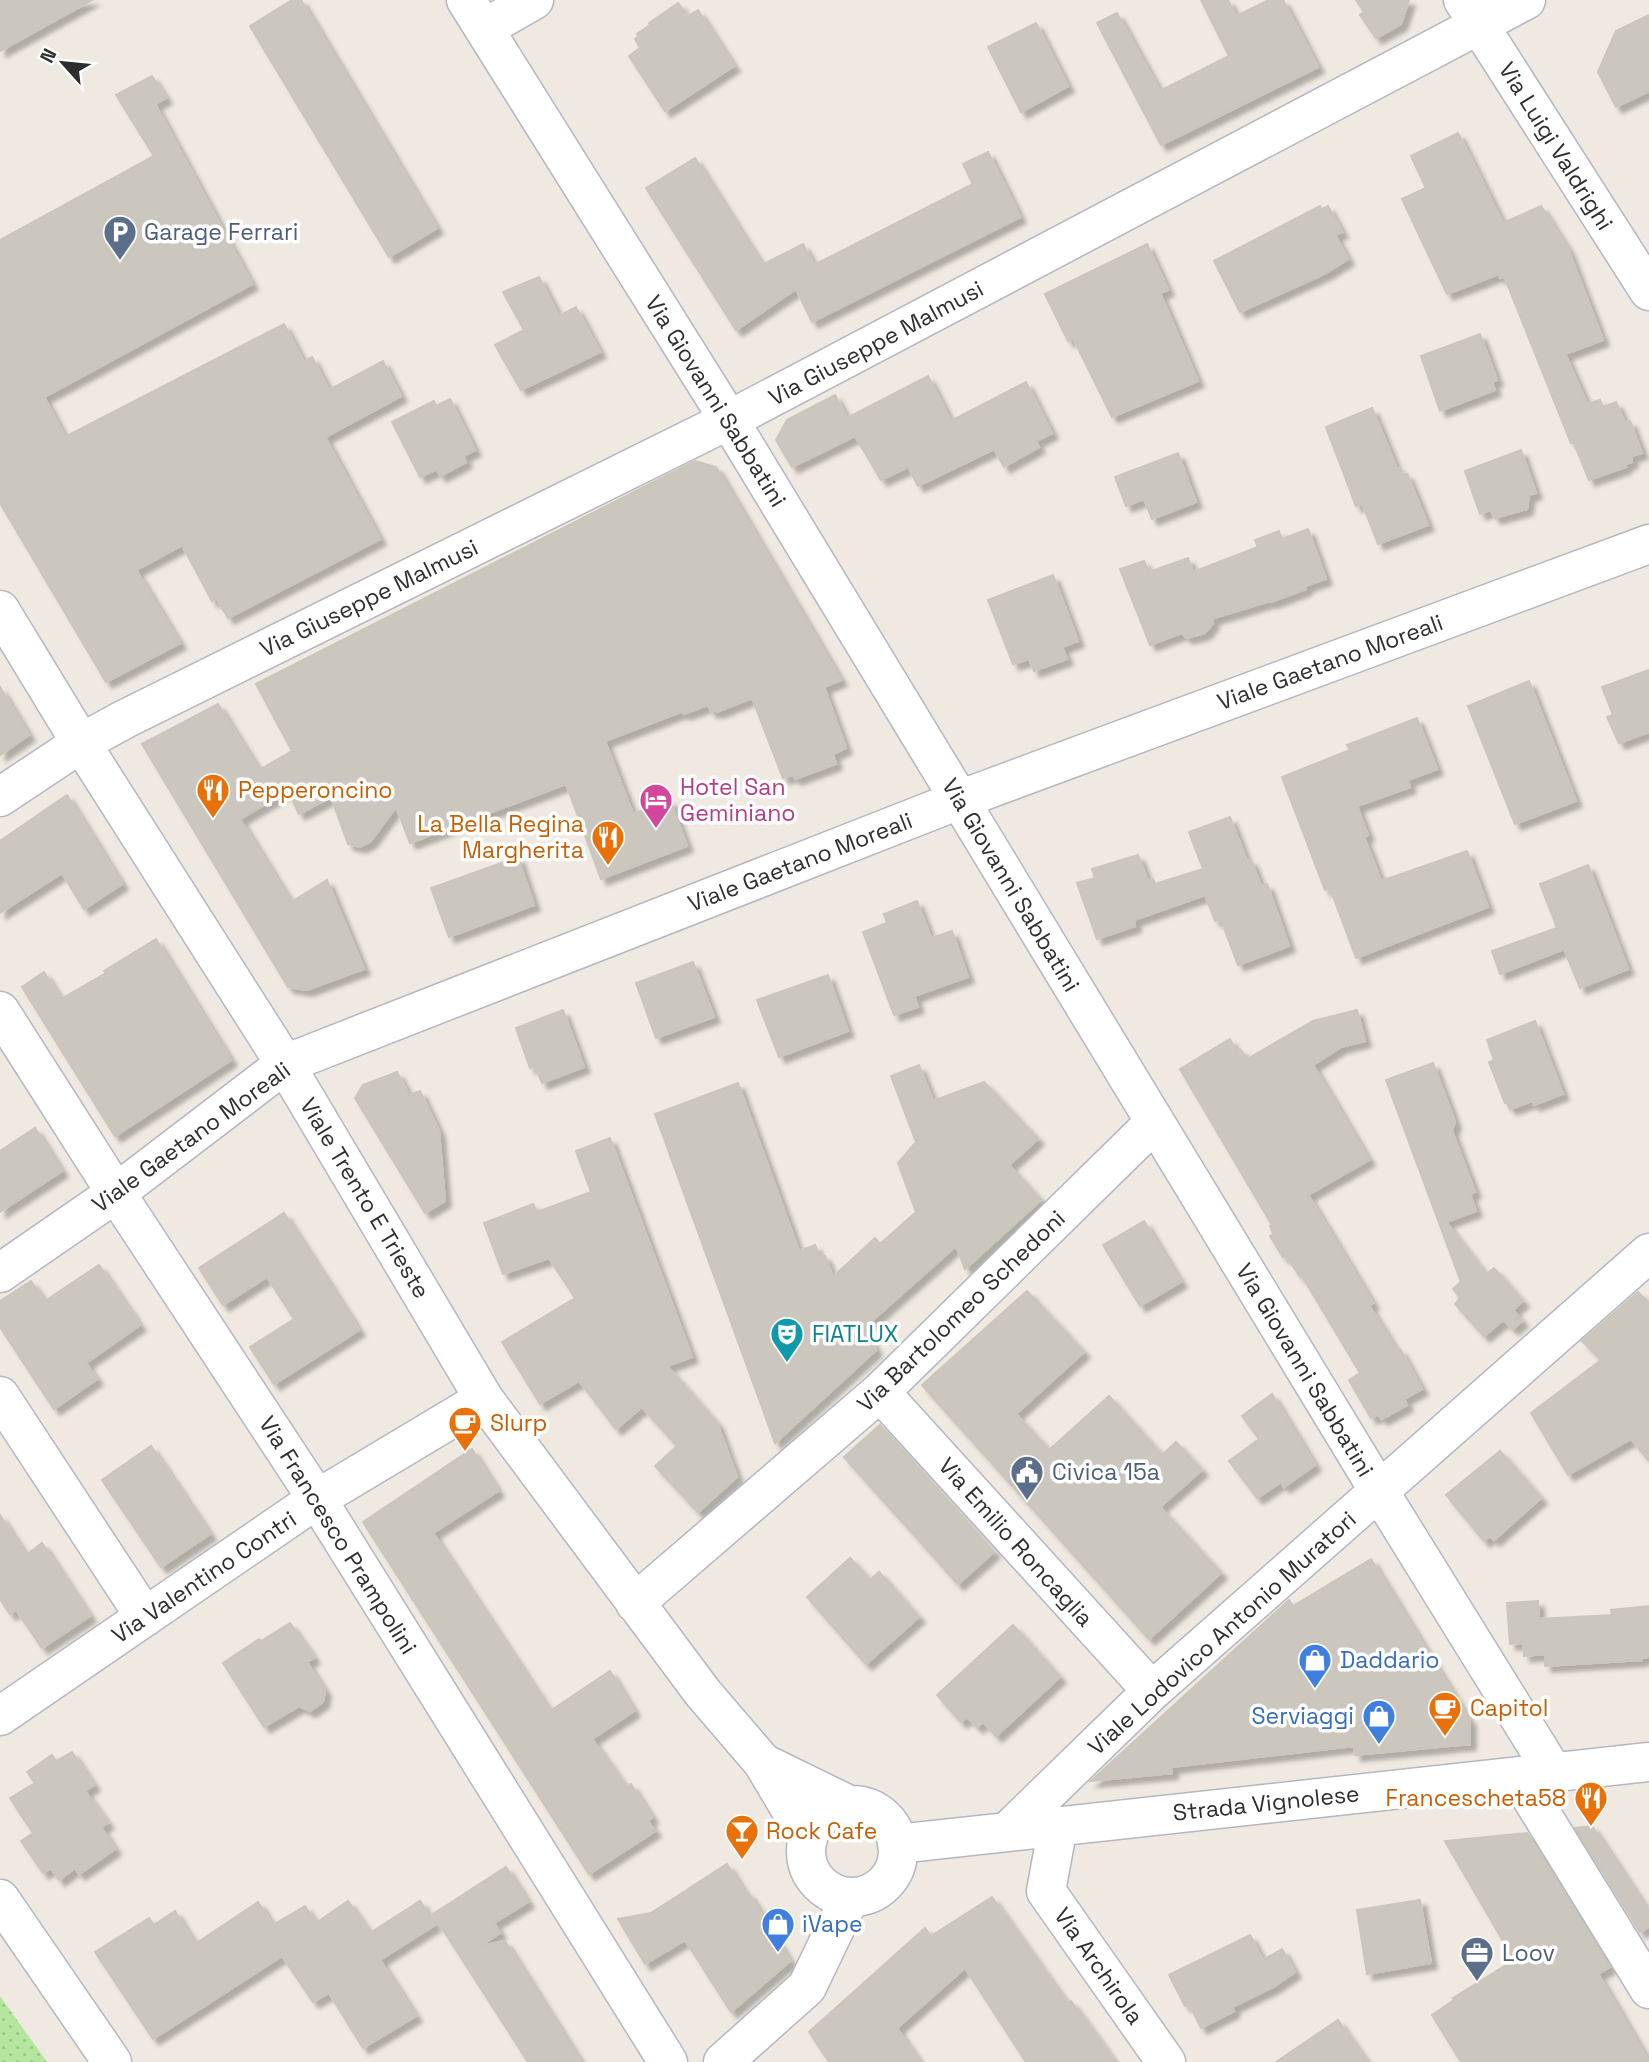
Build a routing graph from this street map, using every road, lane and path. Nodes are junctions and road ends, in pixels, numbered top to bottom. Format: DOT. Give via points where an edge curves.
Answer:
graph roads {
  1 [pos="534,0"];
  2 [pos="1526,0"];
  3 [pos="1471,12"];
  4 [pos="475,14"];
  5 [pos="1649,291"];
  6 [pos="729,420"];
  7 [pos="1649,544"];
  8 [pos="0,610"];
  9 [pos="81,743"];
  10 [pos="0,797"];
  11 [pos="959,800"];
  12 [pos="0,1012"];
  13 [pos="285,1064"];
  14 [pos="1155,1122"];
  15 [pos="116,1193"];
  16 [pos="1649,1252"];
  17 [pos="0,1273"];
  18 [pos="880,1392"];
  19 [pos="0,1396"];
  20 [pos="484,1399"];
  21 [pos="1379,1491"];
  22 [pos="317,1499"];
  23 [pos="635,1603"];
  24 [pos="145,1617"];
  25 [pos="1152,1691"];
  26 [pos="0,1716"];
  27 [pos="1649,1762"];
  28 [pos="763,1763"];
  29 [pos="1536,1774"];
  30 [pos="849,1805"];
  31 [pos="1058,1826"];
  32 [pos="1008,1831"];
  33 [pos="808,1839"];
  34 [pos="897,1844"];
  35 [pos="850,1897"];
  36 [pos="0,1899"];
  37 [pos="0,1928"];
  38 [pos="1649,1989"];
  39 [pos="87,2062"];
  40 [pos="112,2062"];
  41 [pos="668,2062"];
  42 [pos="723,2062"];
  43 [pos="1166,2062"];
  1 -- 4 [label="street"];
  2 -- 3 [label="street, Via Giuseppe Malmusi"];
  3 -- 5 [label="street, Via Luigi Valdrighi"];
  3 -- 6 [label="street, Via Giuseppe Malmusi"];
  4 -- 6 [label="street, Via Giovanni Sabbatini"];
  6 -- 9 [label="street, Via Giuseppe Malmusi"];
  6 -- 11 [label="street, Via Giovanni Sabbatini"];
  7 -- 11 [label="street, Viale Gaetano Moreali"];
  8 -- 9 [label="street, Viale Trento E Trieste"];
  9 -- 10 [label="street, Via Giuseppe Malmusi"];
  9 -- 13 [label="street, Viale Trento E Trieste"];
  11 -- 13 [label="street, Viale Gaetano Moreali"];
  11 -- 14 [label="street, Via Giovanni Sabbatini"];
  12 -- 15 [label="street, Via Francesco Prampolini"];
  13 -- 15 [label="street, Viale Gaetano Moreali"];
  13 -- 20 [label="street, Viale Trento E Trieste"];
  14 -- 18 [label="street, Via Bartolomeo Schedoni"];
  14 -- 21 [label="street, Via Giovanni Sabbatini"];
  15 -- 17 [label="street, Viale Gaetano Moreali"];
  15 -- 22 [label="street, Via Francesco Prampolini"];
  16 -- 21 [label="street, Viale Lodovico Antonio Muratori"];
  18 -- 23 [label="street, Via Bartolomeo Schedoni"];
  18 -- 25 [label="street, Via Emilio Roncaglia"];
  19 -- 24 [label="street"];
  20 -- 22 [label="street, Via Valentino Contri"];
  20 -- 23 [label="street, Viale Trento E Trieste"];
  21 -- 25 [label="street, Viale Lodovico Antonio Muratori"];
  21 -- 29 [label="street, Via Giovanni Sabbatini"];
  22 -- 24 [label="street, Via Valentino Contri"];
  22 -- 41 [label="street, Via Francesco Prampolini"];
  23 -- 28 [label="street, Viale Trento E Trieste"];
  24 -- 26 [label="street, Via Valentino Contri"];
  25 -- 32 [label="street, Viale Lodovico Antonio Muratori"];
  27 -- 29 [label="street, Strada Vignolese"];
  28 -- 30 [label="street, Viale Trento E Trieste"];
  28 -- 33 [label="street, Viale Trento E Trieste"];
  29 -- 31 [label="street, Strada Vignolese"];
  29 -- 38 [label="street, Via Giovanni Sabbatini"];
  30 -- 33 [label="street" via="823,1815"];
  30 -- 34 [label="street" via="875,1811 893,1831"];
  31 -- 32 [label="street, Strada Vignolese"];
  31 -- 43 [label="street, Via Archirola" via="1046,1891"];
  32 -- 34 [label="street"];
  33 -- 35 [label="street" via="808,1866 815,1878 824,1888"];
  34 -- 35 [label="street" via="897,1857 886,1882 876,1890"];
  35 -- 42 [label="street" via="807,1987"];
  36 -- 40 [label="street"];
  37 -- 39 [label="street"];
}
